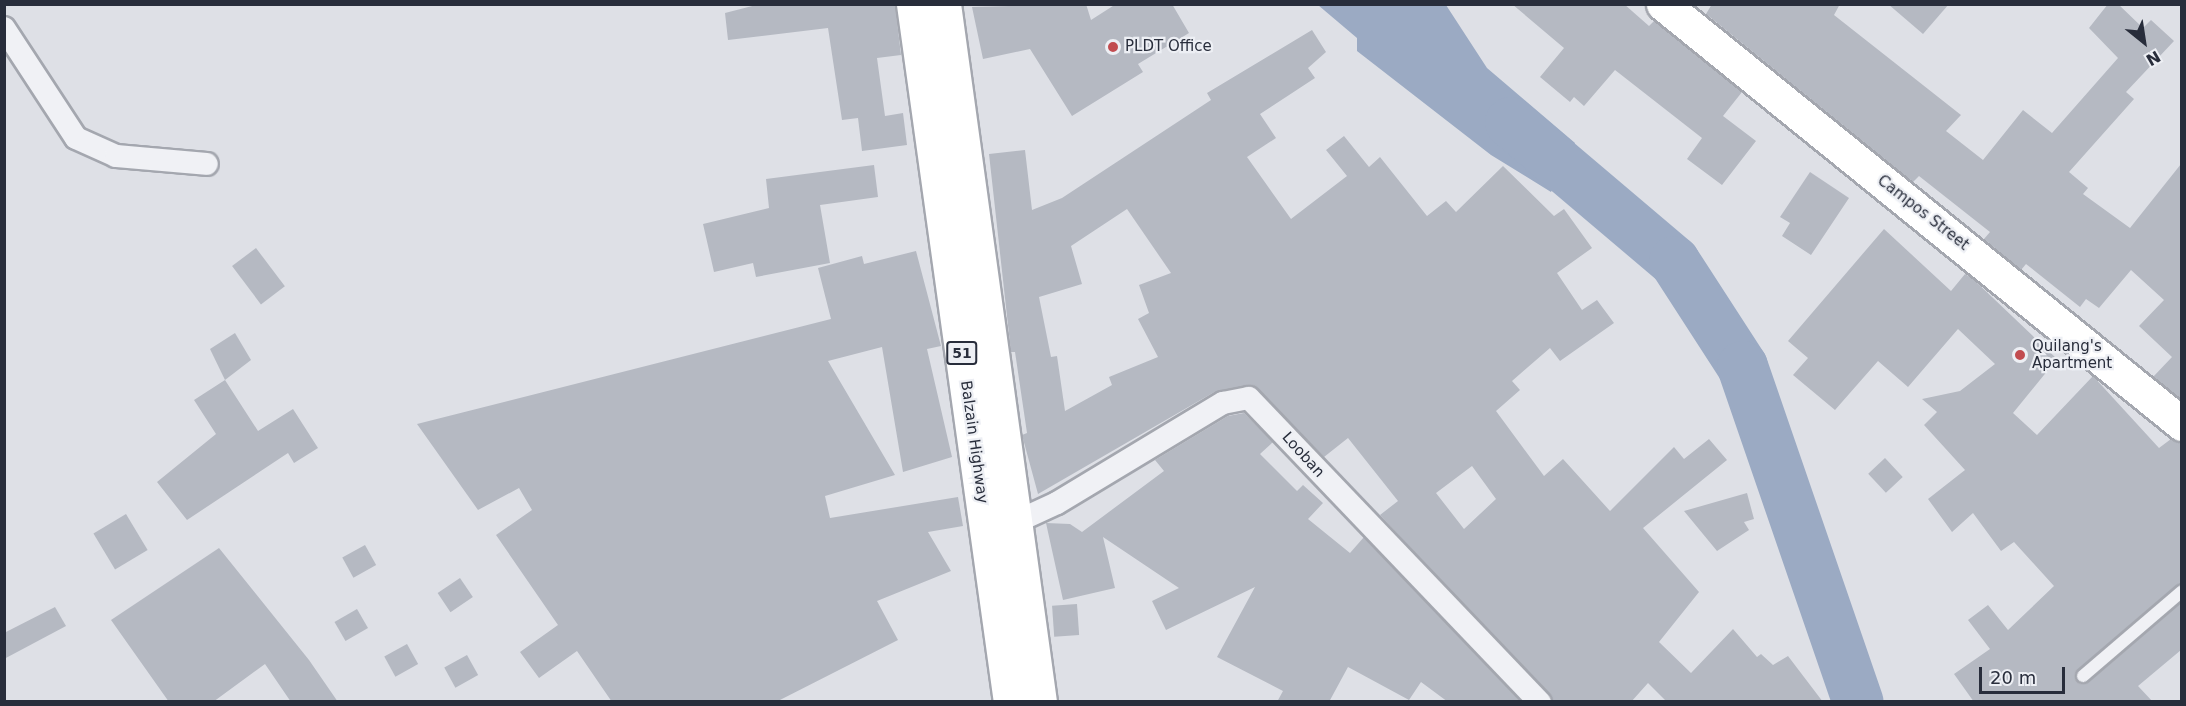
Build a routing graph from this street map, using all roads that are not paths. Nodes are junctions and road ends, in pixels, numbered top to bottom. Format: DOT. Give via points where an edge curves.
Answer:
graph roads {
  1 [pos="913,4"];
  2 [pos="944,4"];
  3 [pos="1663,4"];
  4 [pos="4,28"];
  5 [pos="207,164"];
  6 [pos="2181,424"];
  7 [pos="1018,521"];
  8 [pos="2181,591"];
  9 [pos="2083,676"];
  10 [pos="1010,702"];
  11 [pos="1040,702"];
  12 [pos="1540,702"];
  1 -- 10 [label="main road, Balzain Highway / 51"];
  2 -- 7 [label="main road, 51"];
  3 -- 6 [label="main road, Campos Street"];
  4 -- 5 [label="street" via="76,138 116,156"];
  7 -- 11 [label="main road, 51"];
  7 -- 12 [label="street, Looban" via="1058,503 1223,403 1249,398"];
  8 -- 9 [label="lane"];
}
